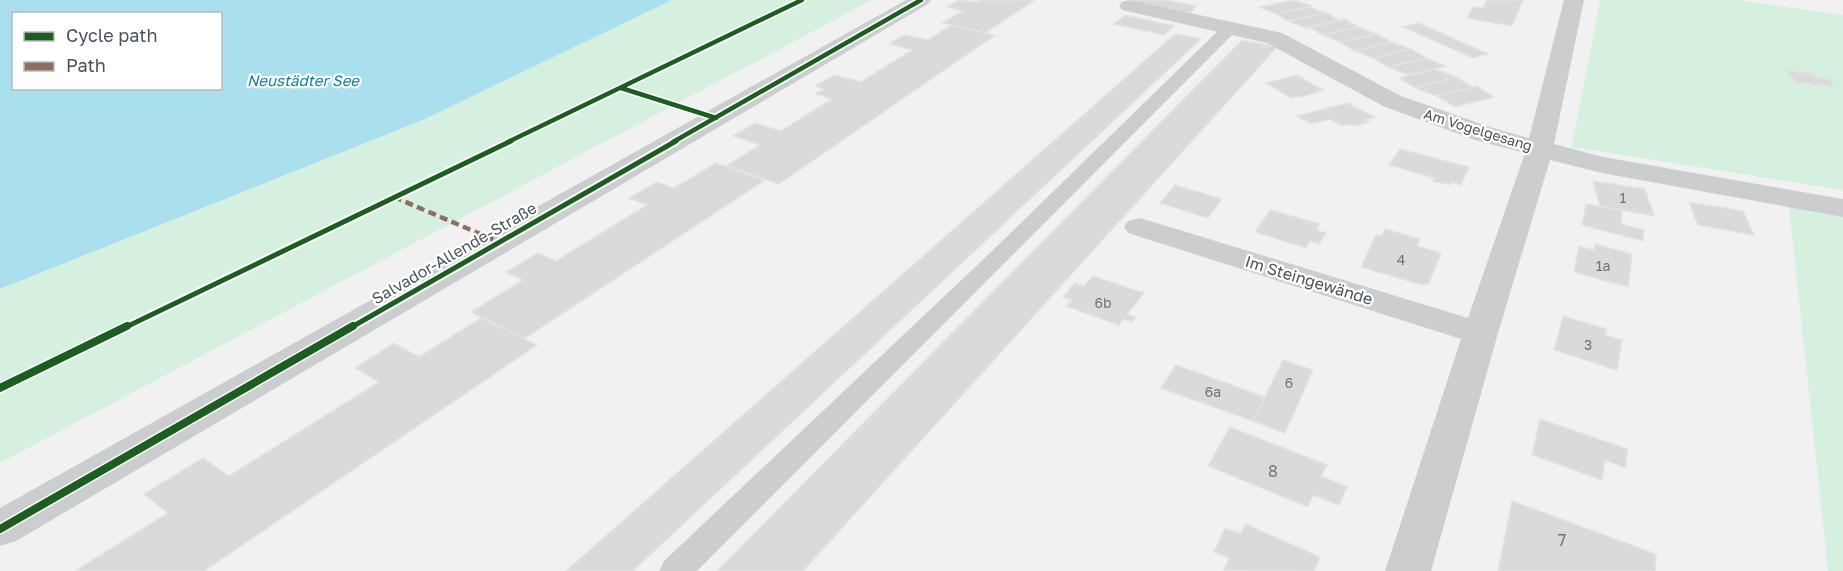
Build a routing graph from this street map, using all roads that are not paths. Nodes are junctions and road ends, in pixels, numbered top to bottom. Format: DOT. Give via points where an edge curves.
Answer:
graph roads {
  1 [pos="921,0"];
  2 [pos="1574,0"];
  3 [pos="1128,6"];
  4 [pos="1231,27"];
  5 [pos="1539,150"];
  6 [pos="1843,208"];
  7 [pos="1139,227"];
  8 [pos="1480,333"];
  9 [pos="0,529"];
  10 [pos="676,571"];
  11 [pos="1408,571"];
  1 -- 9 [label="street, Salvador-Allende-Straße"];
  2 -- 5 [label="street"];
  3 -- 4 [label="street, Am Vogelgesang"];
  4 -- 5 [label="street, Am Vogelgesang" via="1286,43 1410,109"];
  4 -- 10 [label="lane"];
  5 -- 6 [label="street, Am Vogelgesang"];
  5 -- 8 [label="street"];
  7 -- 8 [label="street, Im Steingewände"];
  8 -- 11 [label="street"];
}
